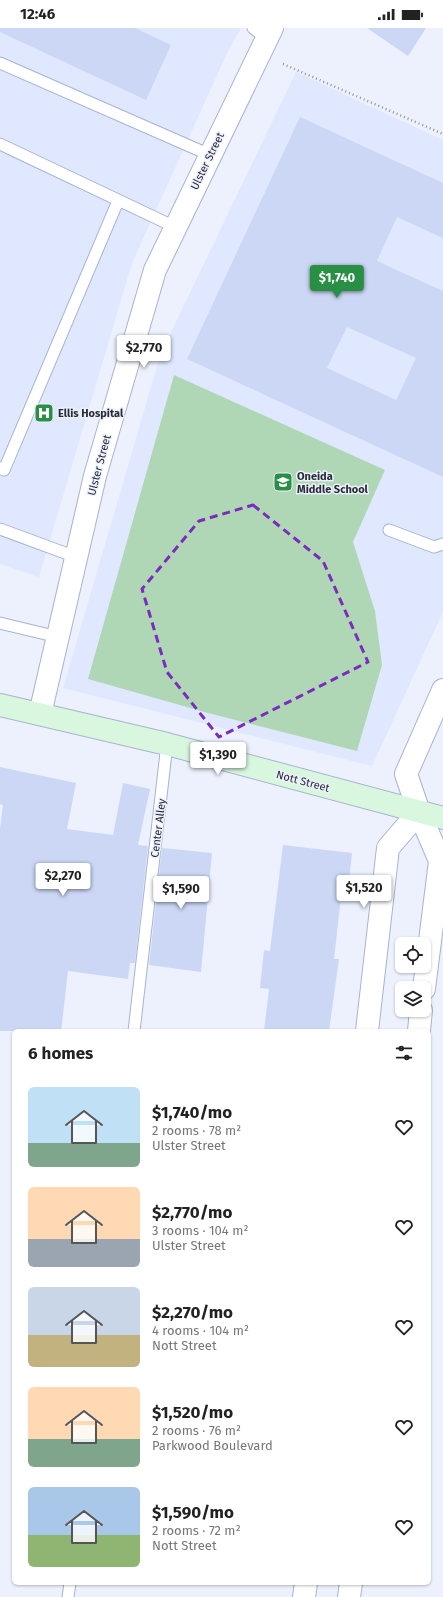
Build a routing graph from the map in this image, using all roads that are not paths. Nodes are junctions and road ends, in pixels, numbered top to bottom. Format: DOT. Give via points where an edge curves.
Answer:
graph roads {
  1 [pos="262,37"];
  2 [pos="0,63"];
  3 [pos="0,144"];
  4 [pos="210,155"];
  5 [pos="118,201"];
  6 [pos="175,227"];
  7 [pos="0,468"];
  8 [pos="0,529"];
  9 [pos="390,530"];
  10 [pos="443,544"];
  11 [pos="76,557"];
  12 [pos="0,623"];
  13 [pos="58,637"];
  14 [pos="443,690"];
  15 [pos="0,705"];
  16 [pos="40,714"];
  17 [pos="167,744"];
  18 [pos="419,812"];
  19 [pos="443,818"];
  20 [pos="425,981"];
  21 [pos="420,1017"];
  22 [pos="134,1029"];
  23 [pos="367,1029"];
  24 [pos="419,1029"];
  25 [pos="70,1585"];
  26 [pos="306,1585"];
  27 [pos="351,1585"];
  28 [pos="68,1597"];
  29 [pos="304,1597"];
  30 [pos="349,1597"];
  1 -- 4 [label="street, Ulster Street"];
  2 -- 4 [label="lane"];
  3 -- 5 [label="lane"];
  4 -- 6 [label="street, Ulster Street"];
  5 -- 6 [label="lane"];
  5 -- 7 [label="lane" via="4,470"];
  6 -- 11 [label="street, Ulster Street" via="155,270 95,476"];
  8 -- 11 [label="lane"];
  9 -- 10 [label="lane" via="434,547"];
  11 -- 13 [label="street, Ulster Street"];
  12 -- 13 [label="lane"];
  13 -- 16 [label="street, Ulster Street"];
  14 -- 18 [label="street" via="406,774"];
  15 -- 16 [label="main road, Nott Street"];
  16 -- 17 [label="main road, Nott Street"];
  17 -- 18 [label="main road, Nott Street"];
  17 -- 22 [label="lane, Center Alley"];
  18 -- 19 [label="main road, Nott Street"];
  18 -- 20 [label="street" via="440,860"];
  18 -- 23 [label="street" via="388,848"];
  21 -- 24 [label="street"];
  25 -- 28 [label="lane"];
  26 -- 29 [label="street"];
  27 -- 30 [label="street"];
}
